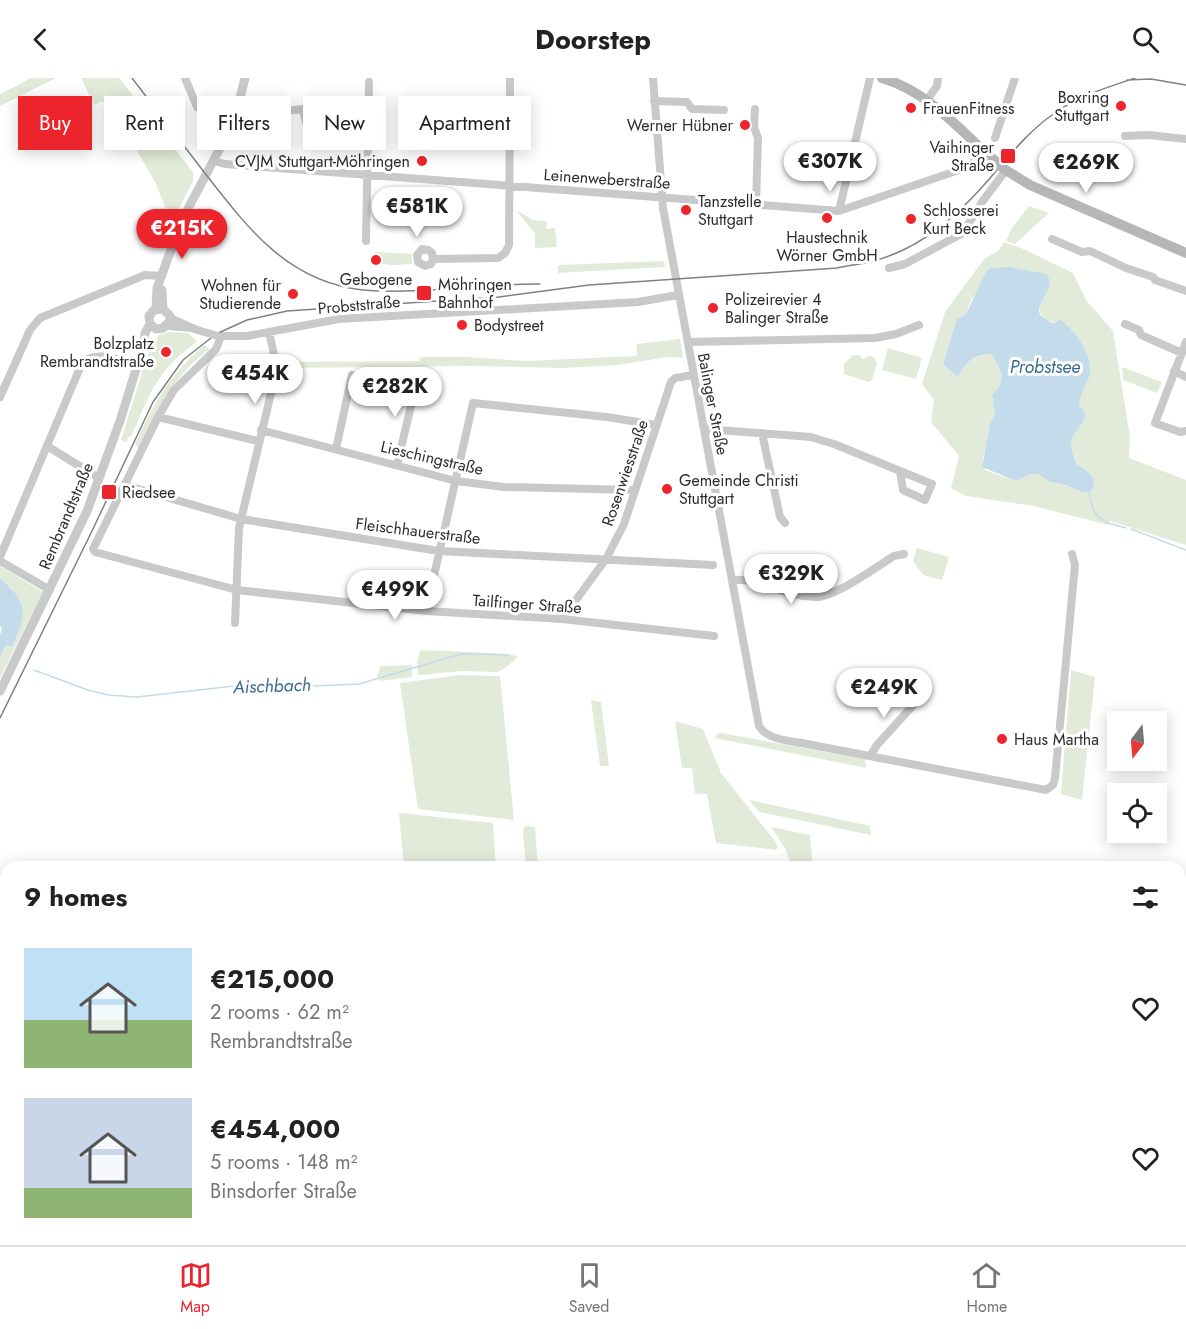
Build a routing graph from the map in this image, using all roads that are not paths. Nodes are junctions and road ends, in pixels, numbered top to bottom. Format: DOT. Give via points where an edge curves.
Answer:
graph roads {
  1 [pos="185,78"];
  2 [pos="245,78"];
  3 [pos="510,78"];
  4 [pos="653,78"];
  5 [pos="870,78"];
  6 [pos="884,78"];
  7 [pos="938,78"];
  8 [pos="1015,78"];
  9 [pos="369,82"];
  10 [pos="240,96"];
  11 [pos="927,100"];
  12 [pos="654,101"];
  13 [pos="197,107"];
  14 [pos="755,109"];
  15 [pos="724,110"];
  16 [pos="1125,136"];
  17 [pos="995,138"];
  18 [pos="1186,140"];
  19 [pos="219,150"];
  20 [pos="990,156"];
  21 [pos="214,160"];
  22 [pos="1005,169"];
  23 [pos="368,176"];
  24 [pos="509,186"];
  25 [pos="661,197"];
  26 [pos="756,204"];
  27 [pos="839,211"];
  28 [pos="1052,239"];
  29 [pos="366,241"];
  30 [pos="1186,253"];
  31 [pos="433,259"];
  32 [pos="889,268"];
  33 [pos="161,279"];
  34 [pos="1186,291"];
  35 [pos="678,295"];
  36 [pos="160,309"];
  37 [pos="168,322"];
  38 [pos="1125,324"];
  39 [pos="919,325"];
  40 [pos="153,326"];
  41 [pos="269,332"];
  42 [pos="220,336"];
  43 [pos="687,342"];
  44 [pos="1186,342"];
  45 [pos="1182,353"];
  46 [pos="137,365"];
  47 [pos="1174,371"];
  48 [pos="352,375"];
  49 [pos="693,375"];
  50 [pos="418,376"];
  51 [pos="1186,377"];
  52 [pos="0,397"];
  53 [pos="158,417"];
  54 [pos="656,425"];
  55 [pos="705,429"];
  56 [pos="261,430"];
  57 [pos="1186,431"];
  58 [pos="762,433"];
  59 [pos="258,441"];
  60 [pos="46,446"];
  61 [pos="336,449"];
  62 [pos="397,465"];
  63 [pos="900,471"];
  64 [pos="99,478"];
  65 [pos="456,481"];
  66 [pos="125,485"];
  67 [pos="635,490"];
  68 [pos="241,519"];
  69 [pos="785,523"];
  70 [pos="439,551"];
  71 [pos="904,554"];
  72 [pos="1072,554"];
  73 [pos="0,559"];
  74 [pos="606,559"];
  75 [pos="713,565"];
  76 [pos="732,580"];
  77 [pos="50,590"];
  78 [pos="237,590"];
  79 [pos="426,611"];
  80 [pos="562,619"];
  81 [pos="235,623"];
  82 [pos="714,636"];
  83 [pos="0,691"];
  84 [pos="919,692"];
  85 [pos="870,756"];
  1 -- 13 [label="street"];
  2 -- 10 [label="street, Rembrandtstraße"];
  3 -- 24 [label="street"];
  4 -- 12 [label="street, Balinger Straße"];
  5 -- 27 [label="street"];
  6 -- 11 [label="main road"];
  7 -- 11 [label="street"];
  8 -- 17 [label="street"];
  9 -- 23 [label="street"];
  11 -- 20 [label="main road"];
  12 -- 15 [label="street" via="687,102 692,109"];
  12 -- 25 [label="street, Balinger Straße"];
  14 -- 26 [label="street"];
  16 -- 18 [label="street"];
  19 -- 21 [label="street, Rembrandtstraße"];
  20 -- 22 [label="main road, bridge"];
  20 -- 27 [label="street, Leinenweberstraße"];
  21 -- 23 [label="street, Leinenweberstraße"];
  21 -- 33 [label="street, Rembrandtstraße" via="183,218"];
  22 -- 30 [label="main road" via="1064,200"];
  22 -- 32 [label="street" via="963,233 905,264"];
  23 -- 24 [label="street, Leinenweberstraße"];
  23 -- 29 [label="street"];
  24 -- 25 [label="street, Leinenweberstraße"];
  24 -- 31 [label="street" via="509,245 505,253 498,258"];
  25 -- 26 [label="street, Leinenweberstraße"];
  25 -- 35 [label="street, Balinger Straße"];
  26 -- 27 [label="street, Leinenweberstraße"];
  28 -- 34 [label="street" via="1082,252 1090,250"];
  33 -- 36 [label="street, Rembrandtstraße" via="157,288"];
  33 -- 52 [label="street" via="145,275 40,318 30,330"];
  35 -- 41 [label="street, Probststraße" via="638,302 339,319"];
  35 -- 43 [label="street, Balinger Straße"];
  36 -- 37 [label="street" via="167,311"];
  36 -- 40 [label="street, Rembrandtstraße" via="149,316"];
  37 -- 40 [label="street"];
  37 -- 42 [label="street, Probststraße, bridge"];
  38 -- 45 [label="street"];
  39 -- 43 [label="street" via="875,338"];
  40 -- 46 [label="street, Rembrandtstraße"];
  41 -- 42 [label="street, Probststraße"];
  41 -- 56 [label="street" via="277,368"];
  42 -- 53 [label="street" via="216,349 174,390"];
  43 -- 49 [label="street, Balinger Straße"];
  44 -- 45 [label="street"];
  45 -- 47 [label="street"];
  46 -- 60 [label="street" via="100,356 82,363"];
  46 -- 64 [label="street, Rembrandtstraße"];
  47 -- 51 [label="street"];
  47 -- 57 [label="street" via="1155,423"];
  48 -- 61 [label="street"];
  49 -- 54 [label="street, Rosenwiesstraße" via="671,382"];
  49 -- 55 [label="street, Balinger Straße"];
  50 -- 62 [label="street"];
  53 -- 59 [label="street"];
  53 -- 66 [label="street"];
  54 -- 65 [label="street" via="473,403"];
  54 -- 67 [label="street, Rosenwiesstraße"];
  55 -- 58 [label="street"];
  55 -- 76 [label="street, Balinger Straße"];
  56 -- 59 [label="street"];
  56 -- 61 [label="street, Lieschingstraße"];
  58 -- 63 [label="street" via="806,436"];
  58 -- 69 [label="street" via="780,517"];
  59 -- 68 [label="street"];
  60 -- 64 [label="street"];
  60 -- 73 [label="street"];
  61 -- 62 [label="street, Lieschingstraße"];
  62 -- 65 [label="street, Lieschingstraße"];
  63 -- 63 [label="street" via="932,484 925,500 903,490"];
  64 -- 77 [label="street, Rembrandtstraße"];
  65 -- 67 [label="street, Lieschingstraße" via="504,487"];
  65 -- 70 [label="street"];
  66 -- 68 [label="street, Fleischhauerstraße"];
  66 -- 78 [label="street, Tailfinger Straße" via="93,549"];
  67 -- 74 [label="street, Rosenwiesstraße" via="624,524"];
  68 -- 70 [label="street, Fleischhauerstraße"];
  68 -- 78 [label="street"];
  70 -- 74 [label="street, Fleischhauerstraße"];
  70 -- 79 [label="street"];
  71 -- 76 [label="street" via="817,598 746,579"];
  72 -- 85 [label="street" via="1075,565 1055,778 1050,788"];
  73 -- 77 [label="street"];
  74 -- 75 [label="street, Fleischhauerstraße"];
  74 -- 80 [label="street, Rosenwiesstraße"];
  76 -- 85 [label="street, Balinger Straße" via="762,732"];
  77 -- 83 [label="street, Rembrandtstraße"];
  78 -- 79 [label="street, Tailfinger Straße"];
  78 -- 81 [label="street"];
  79 -- 80 [label="street, Tailfinger Straße"];
  80 -- 82 [label="street, Tailfinger Straße"];
  84 -- 85 [label="street" via="917,701"];
}
